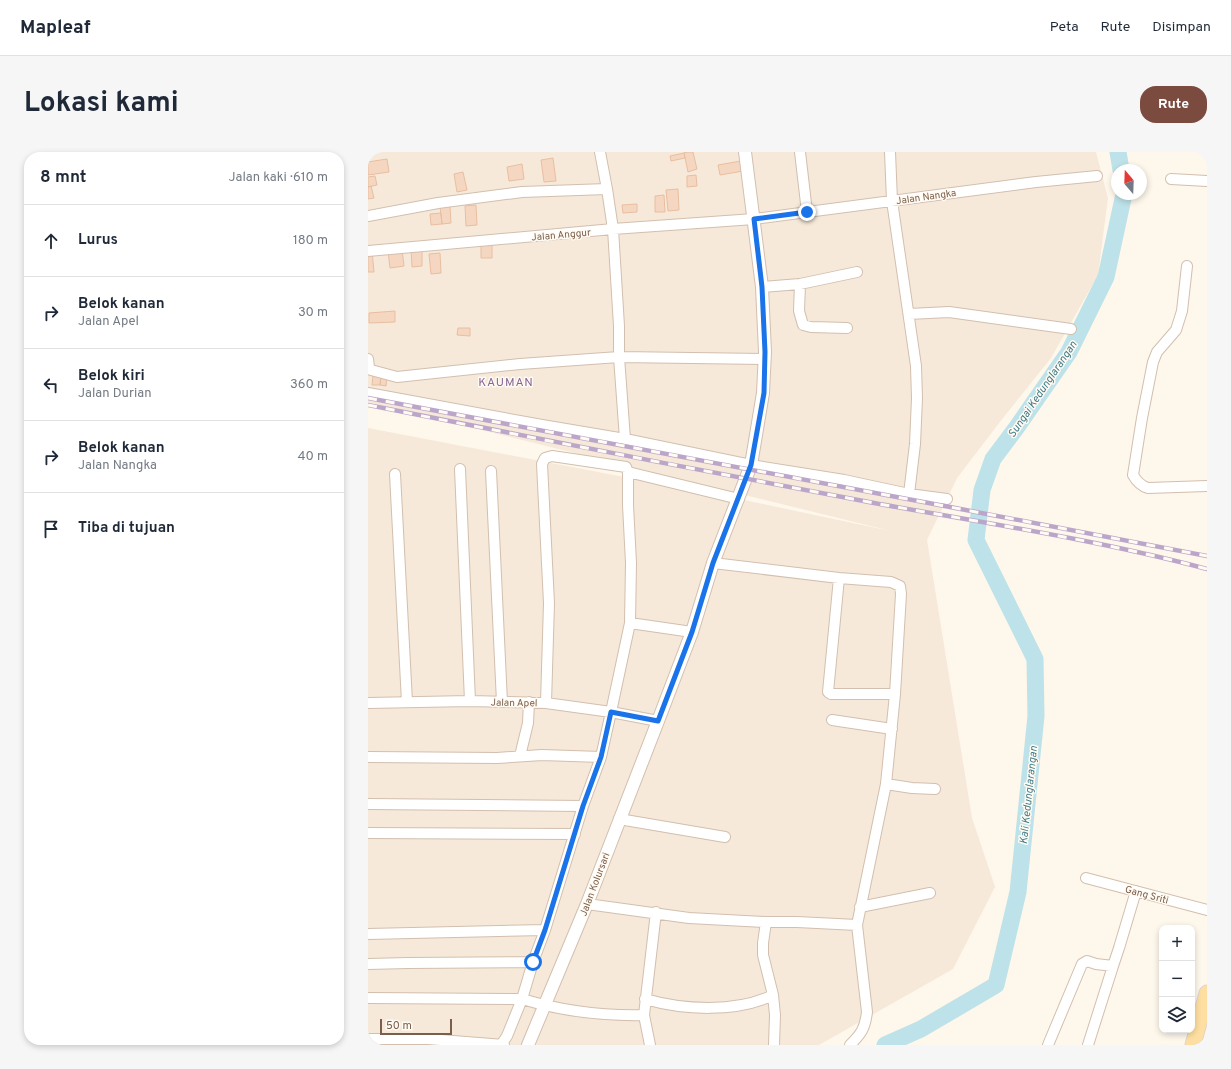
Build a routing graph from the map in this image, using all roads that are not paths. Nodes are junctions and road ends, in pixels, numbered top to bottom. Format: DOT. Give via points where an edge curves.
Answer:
graph roads {
  1 [pos="600,152"];
  2 [pos="745,152"];
  3 [pos="800,152"];
  4 [pos="893,152"];
  5 [pos="1097,176"];
  6 [pos="1170,179"];
  7 [pos="1207,181"];
  8 [pos="607,189"];
  9 [pos="892,201"];
  10 [pos="807,212"];
  11 [pos="368,216"];
  12 [pos="754,219"];
  13 [pos="613,229"];
  14 [pos="368,251"];
  15 [pos="1187,266"];
  16 [pos="856,272"];
  17 [pos="800,284"];
  18 [pos="762,287"];
  19 [pos="909,314"];
  20 [pos="847,328"];
  21 [pos="1071,329"];
  22 [pos="618,357"];
  23 [pos="368,359"];
  24 [pos="764,359"];
  25 [pos="368,392"];
  26 [pos="625,439"];
  27 [pos="751,465"];
  28 [pos="460,469"];
  29 [pos="491,471"];
  30 [pos="628,472"];
  31 [pos="395,474"];
  32 [pos="1207,486"];
  33 [pos="909,494"];
  34 [pos="739,499"];
  35 [pos="947,499"];
  36 [pos="713,563"];
  37 [pos="839,578"];
  38 [pos="630,623"];
  39 [pos="685,631"];
  40 [pos="895,694"];
  41 [pos="470,701"];
  42 [pos="407,702"];
  43 [pos="502,702"];
  44 [pos="529,702"];
  45 [pos="368,703"];
  46 [pos="546,703"];
  47 [pos="614,713"];
  48 [pos="832,720"];
  49 [pos="658,721"];
  50 [pos="892,729"];
  51 [pos="368,756"];
  52 [pos="520,756"];
  53 [pos="601,757"];
  54 [pos="886,784"];
  55 [pos="935,789"];
  56 [pos="368,804"];
  57 [pos="583,806"];
  58 [pos="619,819"];
  59 [pos="368,833"];
  60 [pos="575,834"];
  61 [pos="724,837"];
  62 [pos="1086,878"];
  63 [pos="1136,891"];
  64 [pos="930,893"];
  65 [pos="587,904"];
  66 [pos="860,907"];
  67 [pos="1207,910"];
  68 [pos="656,912"];
  69 [pos="766,922"];
  70 [pos="857,925"];
  71 [pos="545,930"];
  72 [pos="368,934"];
  73 [pos="533,962"];
  74 [pos="368,964"];
  75 [pos="1113,966"];
  76 [pos="1207,993"];
  77 [pos="773,995"];
  78 [pos="368,998"];
  79 [pos="645,999"];
  80 [pos="525,1000"];
  81 [pos="542,1005"];
  82 [pos="644,1016"];
  83 [pos="368,1039"];
  84 [pos="502,1045"];
  85 [pos="528,1045"];
  86 [pos="650,1045"];
  87 [pos="774,1045"];
  88 [pos="850,1045"];
  89 [pos="1048,1045"];
  90 [pos="1088,1045"];
  91 [pos="1193,1045"];
  1 -- 8 [label="street"];
  2 -- 12 [label="street, Jalan Kolursari"];
  3 -- 10 [label="street"];
  4 -- 9 [label="street"];
  5 -- 9 [label="street, Jalan Nangka"];
  6 -- 7 [label="street"];
  8 -- 11 [label="street" via="522,192 438,203"];
  8 -- 13 [label="street"];
  9 -- 10 [label="street, Jalan Nangka"];
  9 -- 19 [label="street"];
  10 -- 12 [label="street, Jalan Nangka"];
  12 -- 13 [label="street, Jalan Anggur"];
  12 -- 18 [label="street, Jalan Kolursari"];
  13 -- 14 [label="street, Jalan Anggur"];
  13 -- 22 [label="street" via="619,326"];
  15 -- 32 [label="street" via="1182,311 1176,330 1152,362 1133,475 1137,482 1148,488"];
  16 -- 17 [label="street"];
  17 -- 18 [label="street"];
  17 -- 20 [label="street" via="803,325"];
  18 -- 24 [label="street, Jalan Kolursari"];
  19 -- 21 [label="street" via="949,312"];
  19 -- 33 [label="street" via="916,366 917,398 916,444"];
  22 -- 23 [label="street" via="397,377 372,370"];
  22 -- 24 [label="street"];
  22 -- 26 [label="street"];
  24 -- 27 [label="street, Jalan Kolursari" via="764,393"];
  25 -- 26 [label="street"];
  26 -- 27 [label="street"];
  27 -- 33 [label="street" via="844,480"];
  27 -- 34 [label="street, Jalan Kolursari"];
  28 -- 41 [label="street"];
  29 -- 43 [label="street"];
  30 -- 34 [label="street"];
  30 -- 38 [label="street"];
  30 -- 46 [label="street" via="626,467 619,465 552,456 545,458 542,464 549,603"];
  31 -- 42 [label="street"];
  33 -- 35 [label="street"];
  34 -- 36 [label="street, Jalan Kolursari"];
  36 -- 37 [label="street"];
  36 -- 39 [label="street, Jalan Kolursari"];
  37 -- 40 [label="street" via="891,582 900,586"];
  37 -- 40 [label="street" via="828,692"];
  38 -- 39 [label="street"];
  38 -- 47 [label="street"];
  39 -- 49 [label="street, Jalan Kolursari"];
  40 -- 50 [label="street"];
  41 -- 42 [label="street, Jalan Apel"];
  41 -- 43 [label="street, Jalan Apel"];
  42 -- 45 [label="street, Jalan Apel"];
  43 -- 44 [label="street, Jalan Apel"];
  44 -- 46 [label="street, Jalan Apel"];
  44 -- 52 [label="street" via="528,722"];
  46 -- 47 [label="street, Jalan Apel"];
  47 -- 49 [label="street, Jalan Apel"];
  47 -- 53 [label="street"];
  48 -- 50 [label="street"];
  49 -- 58 [label="street, Jalan Kolursari"];
  50 -- 54 [label="street"];
  51 -- 52 [label="street"];
  52 -- 53 [label="street"];
  53 -- 57 [label="street"];
  54 -- 55 [label="street"];
  54 -- 66 [label="street"];
  56 -- 57 [label="street"];
  57 -- 60 [label="street"];
  58 -- 61 [label="street"];
  58 -- 65 [label="street, Jalan Kolursari"];
  59 -- 60 [label="street"];
  60 -- 71 [label="street"];
  62 -- 63 [label="street, Gang Sriti"];
  63 -- 67 [label="street, Gang Sriti"];
  63 -- 75 [label="street"];
  64 -- 66 [label="street"];
  65 -- 68 [label="street"];
  65 -- 81 [label="street, Jalan Kolursari"];
  66 -- 70 [label="street"];
  68 -- 69 [label="street" via="689,918"];
  68 -- 79 [label="street"];
  69 -- 70 [label="street"];
  69 -- 77 [label="street" via="763,955"];
  70 -- 88 [label="street" via="867,1012 865,1026"];
  71 -- 72 [label="street"];
  71 -- 73 [label="street"];
  73 -- 74 [label="street"];
  73 -- 80 [label="street"];
  75 -- 89 [label="street" via="1087,961 1082,964"];
  75 -- 90 [label="street"];
  76 -- 91 [label="main road"];
  77 -- 79 [label="street" via="747,1003 700,1008"];
  77 -- 87 [label="street"];
  78 -- 80 [label="street"];
  79 -- 82 [label="street"];
  80 -- 81 [label="street"];
  80 -- 84 [label="street"];
  81 -- 82 [label="street" via="569,1011"];
  81 -- 85 [label="street, Jalan Kolursari"];
  82 -- 86 [label="street"];
  83 -- 84 [label="street" via="428,1039"];
}
